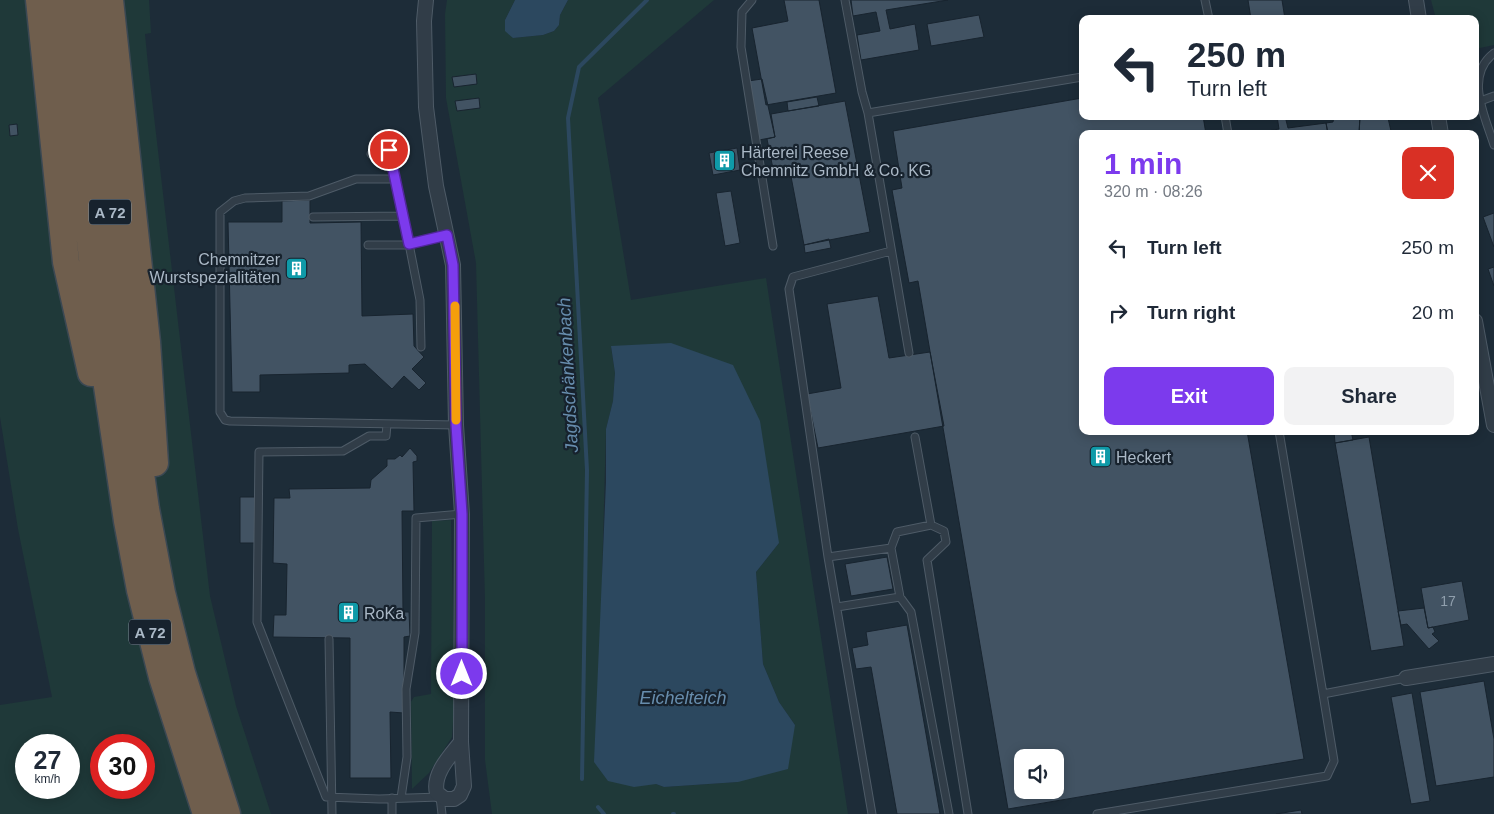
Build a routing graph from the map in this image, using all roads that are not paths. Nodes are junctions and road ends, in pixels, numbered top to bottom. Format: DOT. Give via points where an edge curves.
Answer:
graph roads {
  1 [pos="40,0"];
  2 [pos="63,0"];
  3 [pos="86,0"];
  4 [pos="110,0"];
  5 [pos="426,0"];
  6 [pos="752,0"];
  7 [pos="846,0"];
  8 [pos="1205,0"];
  9 [pos="1416,0"];
  10 [pos="1207,15"];
  11 [pos="1419,15"];
  12 [pos="1494,53"];
  13 [pos="1479,76"];
  14 [pos="1079,78"];
  15 [pos="1494,96"];
  16 [pos="1479,102"];
  17 [pos="1479,105"];
  18 [pos="868,113"];
  19 [pos="387,142"];
  20 [pos="1494,145"];
  21 [pos="389,150"];
  22 [pos="371,154"];
  23 [pos="395,178"];
  24 [pos="403,216"];
  25 [pos="313,217"];
  26 [pos="445,236"];
  27 [pos="409,244"];
  28 [pos="368,245"];
  29 [pos="773,246"];
  30 [pos="891,251"];
  31 [pos="1479,343"];
  32 [pos="421,347"];
  33 [pos="908,353"];
  34 [pos="387,424"];
  35 [pos="456,425"];
  36 [pos="1494,425"];
  37 [pos="1280,435"];
  38 [pos="915,437"];
  39 [pos="115,446"];
  40 [pos="462,514"];
  41 [pos="930,526"];
  42 [pos="891,548"];
  43 [pos="828,557"];
  44 [pos="162,593"];
  45 [pos="900,597"];
  46 [pos="837,607"];
  47 [pos="329,639"];
  48 [pos="1494,664"];
  49 [pos="1406,678"];
  50 [pos="1323,694"];
  51 [pos="461,742"];
  52 [pos="331,797"];
  53 [pos="440,797"];
  54 [pos="392,798"];
  55 [pos="401,798"];
  56 [pos="206,814"];
  57 [pos="227,814"];
  58 [pos="332,814"];
  59 [pos="392,814"];
  60 [pos="442,814"];
  61 [pos="872,814"];
  62 [pos="949,814"];
  63 [pos="968,814"];
  64 [pos="1097,814"];
  1 -- 39 [label="highway" via="66,262 95,389"];
  2 -- 39 [label="highway, A 72"];
  3 -- 44 [label="highway, A 72" via="134,424"];
  4 -- 44 [label="highway" via="147,342 157,494 166,562"];
  5 -- 26 [label="street" via="426,108"];
  6 -- 29 [label="lane" via="742,12 741,47"];
  7 -- 18 [label="lane"];
  8 -- 10 [label="lane"];
  9 -- 11 [label="street"];
  12 -- 13 [label="lane" via="1482,65"];
  14 -- 18 [label="lane"];
  15 -- 16 [label="lane"];
  17 -- 20 [label="lane"];
  18 -- 30 [label="lane"];
  19 -- 21 [label="lane"];
  21 -- 22 [label="lane"];
  21 -- 23 [label="lane"];
  23 -- 24 [label="lane"];
  23 -- 34 [label="lane" via="356,179 309,196 245,198 234,201 220,212 218,222 222,417 230,421"];
  24 -- 25 [label="lane"];
  24 -- 27 [label="lane"];
  26 -- 27 [label="lane"];
  26 -- 35 [label="street" via="453,265"];
  27 -- 28 [label="lane"];
  27 -- 32 [label="lane" via="420,300"];
  30 -- 33 [label="lane"];
  30 -- 43 [label="lane" via="793,277 789,289"];
  31 -- 36 [label="street"];
  34 -- 35 [label="lane"];
  34 -- 52 [label="lane" via="386,436 369,436 344,452 259,452 257,622 326,797"];
  35 -- 40 [label="street"];
  37 -- 50 [label="lane"];
  38 -- 41 [label="lane"];
  39 -- 56 [label="highway, A 72" via="127,521 153,641"];
  40 -- 51 [label="street"];
  40 -- 55 [label="lane" via="416,518 416,633 406,689 407,758"];
  41 -- 42 [label="lane" via="897,532"];
  41 -- 63 [label="lane" via="944,531 946,542 927,560"];
  42 -- 43 [label="lane"];
  42 -- 45 [label="lane"];
  43 -- 46 [label="lane"];
  44 -- 57 [label="highway, A 72" via="194,713"];
  45 -- 46 [label="lane"];
  45 -- 62 [label="lane" via="911,612"];
  46 -- 61 [label="lane"];
  47 -- 52 [label="lane"];
  48 -- 49 [label="street"];
  49 -- 50 [label="lane"];
  50 -- 64 [label="lane" via="1334,761 1327,776"];
  51 -- 53 [label="street" via="440,771 436,789"];
  51 -- 53 [label="street" via="464,786 460,795 454,798"];
  52 -- 54 [label="lane"];
  52 -- 58 [label="lane"];
  53 -- 55 [label="lane"];
  53 -- 60 [label="lane"];
  54 -- 55 [label="lane"];
  54 -- 59 [label="lane"];
}
